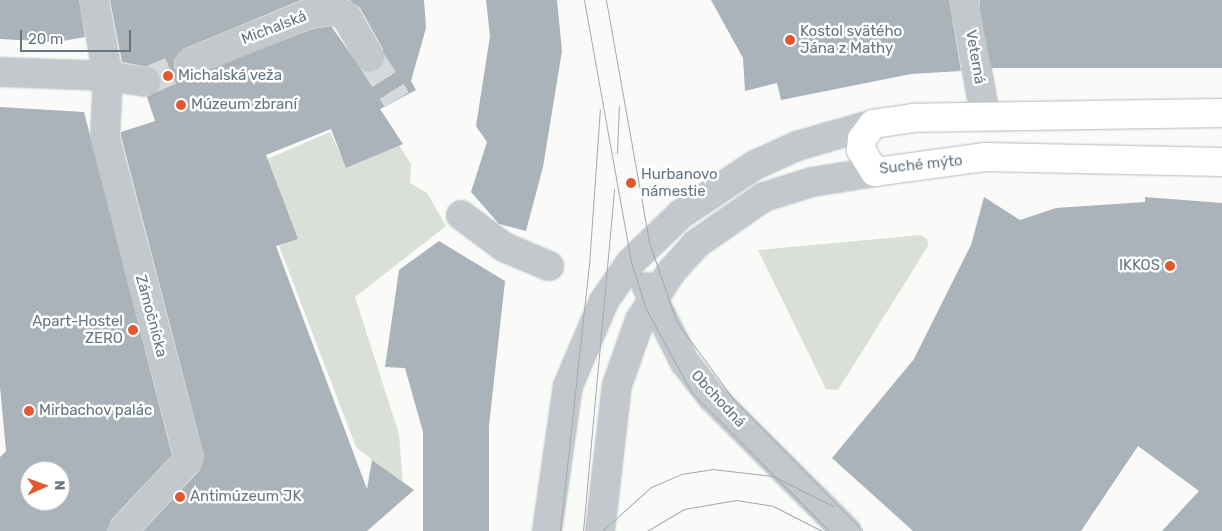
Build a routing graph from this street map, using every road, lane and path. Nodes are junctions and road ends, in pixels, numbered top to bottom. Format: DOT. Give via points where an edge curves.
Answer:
graph roads {
  1 [pos="94,0"];
  2 [pos="964,0"];
  3 [pos="369,56"];
  4 [pos="189,63"];
  5 [pos="0,72"];
  6 [pos="108,76"];
  7 [pos="145,82"];
  8 [pos="1222,113"];
  9 [pos="985,114"];
  10 [pos="873,124"];
  11 [pos="1222,162"];
  12 [pos="875,172"];
  13 [pos="462,215"];
  14 [pos="637,247"];
  15 [pos="549,266"];
  16 [pos="655,311"];
  17 [pos="122,531"];
  18 [pos="547,531"];
  19 [pos="600,531"];
  20 [pos="846,531"];
  1 -- 6 [label="street"];
  2 -- 9 [label="street, Veterná"];
  3 -- 4 [label="street, Michalská" via="346,16 333,10 308,14"];
  5 -- 6 [label="street"];
  6 -- 7 [label="street"];
  6 -- 17 [label="street, Zámočnícka" via="104,138 189,459"];
  8 -- 9 [label="street"];
  9 -- 10 [label="street"];
  10 -- 12 [label="street, Suché mýto" via="862,139 861,150"];
  10 -- 14 [label="street" via="797,146 755,165"];
  11 -- 12 [label="street, Suché mýto" via="986,157"];
  12 -- 16 [label="street" via="812,182 764,197 696,244"];
  13 -- 15 [label="street" via="504,247"];
  14 -- 16 [label="street, Obchodná"];
  14 -- 18 [label="street" via="604,301 568,386"];
  16 -- 19 [label="street" via="617,385"];
  16 -- 20 [label="street, Obchodná" via="684,362 712,397"];
}
